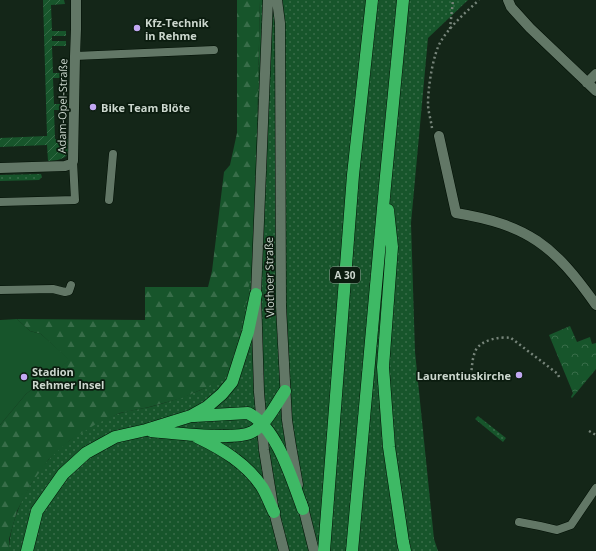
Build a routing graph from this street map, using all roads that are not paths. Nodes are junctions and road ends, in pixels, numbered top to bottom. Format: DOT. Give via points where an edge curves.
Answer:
graph roads {
  1 [pos="268,0"];
  2 [pos="277,0"];
  3 [pos="372,0"];
  4 [pos="403,0"];
  5 [pos="508,0"];
  6 [pos="79,4"];
  7 [pos="214,50"];
  8 [pos="75,56"];
  9 [pos="596,74"];
  10 [pos="587,82"];
  11 [pos="596,91"];
  12 [pos="439,136"];
  13 [pos="113,154"];
  14 [pos="73,161"];
  15 [pos="0,168"];
  16 [pos="385,186"];
  17 [pos="109,200"];
  18 [pos="0,202"];
  19 [pos="71,285"];
  20 [pos="0,290"];
  21 [pos="256,294"];
  22 [pos="596,305"];
  23 [pos="285,391"];
  24 [pos="191,416"];
  25 [pos="262,424"];
  26 [pos="146,430"];
  27 [pos="192,435"];
  28 [pos="596,488"];
  29 [pos="303,509"];
  30 [pos="274,512"];
  31 [pos="519,522"];
  32 [pos="26,551"];
  33 [pos="284,551"];
  34 [pos="314,551"];
  35 [pos="324,551"];
  36 [pos="352,551"];
  37 [pos="406,551"];
  1 -- 21 [label="main road, Vlothoer Straße"];
  2 -- 23 [label="main road, Vlothoer Straße" via="280,23 281,306"];
  3 -- 35 [label="highway, A 30" via="353,175"];
  4 -- 16 [label="highway, A 30"];
  5 -- 10 [label="main road" via="530,28"];
  6 -- 8 [label="main road, Adam-Opel-Straße" via="81,29"];
  7 -- 8 [label="lane"];
  8 -- 14 [label="main road, Adam-Opel-Straße"];
  9 -- 10 [label="main road"];
  10 -- 11 [label="main road"];
  12 -- 22 [label="main road" via="456,213 493,220 539,241 557,256"];
  13 -- 17 [label="lane"];
  14 -- 15 [label="main road, Adam-Opel-Straße" via="65,166"];
  14 -- 18 [label="lane" via="75,200"];
  16 -- 36 [label="highway, A 30"];
  16 -- 37 [label="highway" via="392,247 383,367 389,447"];
  19 -- 20 [label="lane" via="69,291 65,292"];
  21 -- 24 [label="highway" via="248,332 232,382 208,407"];
  21 -- 25 [label="main road, Vlothoer Straße"];
  23 -- 25 [label="highway"];
  23 -- 29 [label="main road, Vlothoer Straße" via="290,446"];
  24 -- 25 [label="highway" via="248,413"];
  24 -- 26 [label="highway"];
  25 -- 27 [label="highway" via="242,435"];
  25 -- 29 [label="highway" via="280,449"];
  25 -- 30 [label="main road, Vlothoer Straße"];
  26 -- 27 [label="highway"];
  26 -- 32 [label="highway" via="115,437 86,453 63,474 37,511"];
  27 -- 30 [label="highway" via="220,448 244,466 262,487"];
  28 -- 31 [label="lane" via="571,525 557,530"];
  29 -- 34 [label="main road, Vlothoer Straße"];
  30 -- 33 [label="main road, Vlothoer Straße"];
}
